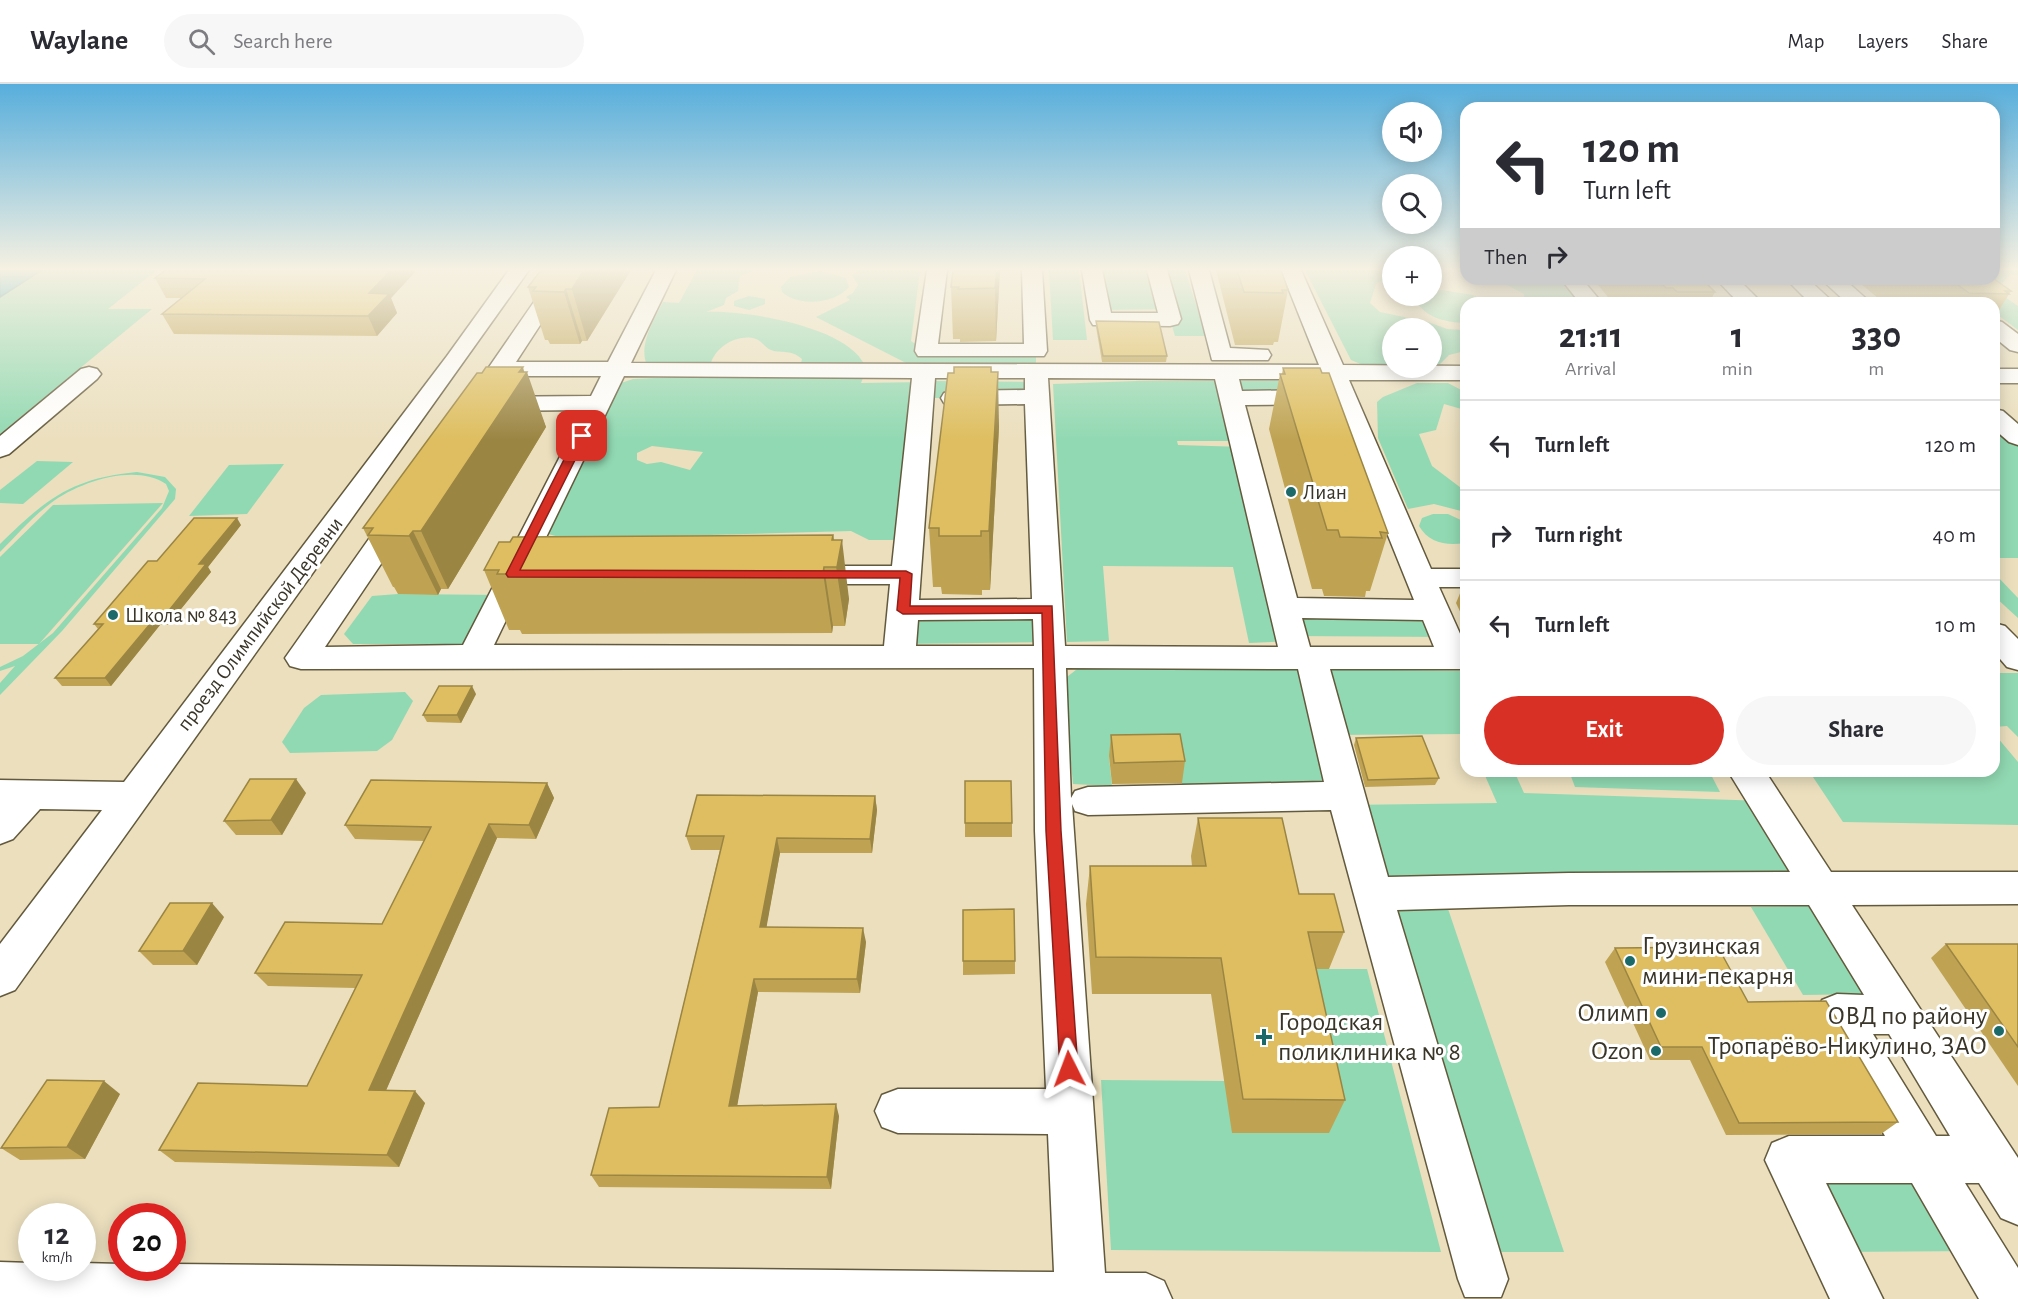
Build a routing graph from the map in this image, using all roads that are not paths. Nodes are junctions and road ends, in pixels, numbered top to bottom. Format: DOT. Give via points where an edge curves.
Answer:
graph roads {
  1 [pos="480,327"];
  2 [pos="528,327"];
  3 [pos="637,327"];
  4 [pos="929,327"];
  5 [pos="1035,327"];
  6 [pos="1213,327"];
  7 [pos="1316,327"];
  8 [pos="2000,332"];
  9 [pos="2018,345"];
  10 [pos="2000,357"];
  11 [pos="2018,357"];
  12 [pos="1331,364"];
  13 [pos="500,369"];
  14 [pos="615,369"];
  15 [pos="924,371"];
  16 [pos="1460,373"];
  17 [pos="89,374"];
  18 [pos="2000,376"];
  19 [pos="2018,376"];
  20 [pos="1037,384"];
  21 [pos="1228,385"];
  22 [pos="1345,397"];
  23 [pos="922,398"];
  24 [pos="598,403"];
  25 [pos="2000,421"];
  26 [pos="2018,437"];
  27 [pos="0,449"];
  28 [pos="416,492"];
  29 [pos="512,574"];
  30 [pos="546,574"];
  31 [pos="773,574"];
  32 [pos="906,574"];
  33 [pos="1420,578"];
  34 [pos="1460,578"];
  35 [pos="1048,609"];
  36 [pos="1285,609"];
  37 [pos="903,610"];
  38 [pos="1434,610"];
  39 [pos="2000,640"];
  40 [pos="473,656"];
  41 [pos="899,657"];
  42 [pos="1050,657"];
  43 [pos="1304,658"];
  44 [pos="1460,658"];
  45 [pos="2000,660"];
  46 [pos="2018,660"];
  47 [pos="1750,777"];
  48 [pos="15,794"];
  49 [pos="132,796"];
  50 [pos="1344,796"];
  51 [pos="1088,801"];
  52 [pos="0,830"];
  53 [pos="2018,888"];
  54 [pos="1821,890"];
  55 [pos="1373,894"];
  56 [pos="0,977"];
  57 [pos="1900,1015"];
  58 [pos="898,1111"];
  59 [pos="1071,1112"];
  60 [pos="1992,1159"];
  61 [pos="1924,1160"];
  62 [pos="2018,1201"];
  63 [pos="1483,1279"];
  64 [pos="0,1288"];
  65 [pos="738,1297"];
  66 [pos="1081,1298"];
  67 [pos="1146,1299"];
  68 [pos="1857,1299"];
  69 [pos="2008,1299"];
  1 -- 49 [label="street, проезд Олимпийской Деревни"];
  2 -- 13 [label="street"];
  3 -- 14 [label="street"];
  4 -- 5 [label="street" via="926,351 1036,351"];
  6 -- 12 [label="street" via="1220,355"];
  7 -- 12 [label="street"];
  8 -- 9 [label="street"];
  10 -- 11 [label="street"];
  12 -- 16 [label="street"];
  12 -- 21 [label="street"];
  12 -- 22 [label="street"];
  13 -- 14 [label="street"];
  13 -- 24 [label="street" via="473,409"];
  14 -- 15 [label="street"];
  14 -- 24 [label="street"];
  15 -- 20 [label="street"];
  15 -- 23 [label="street"];
  17 -- 27 [label="street"];
  18 -- 19 [label="street"];
  20 -- 21 [label="street"];
  20 -- 23 [label="street"];
  20 -- 35 [label="street"];
  21 -- 22 [label="street"];
  21 -- 36 [label="street"];
  22 -- 33 [label="street"];
  23 -- 32 [label="street"];
  24 -- 29 [label="street"];
  25 -- 26 [label="street"];
  28 -- 40 [label="street" via="301,658"];
  29 -- 30 [label="street"];
  29 -- 40 [label="street"];
  31 -- 32 [label="street"];
  32 -- 37 [label="street"];
  33 -- 34 [label="street"];
  33 -- 38 [label="street"];
  35 -- 37 [label="street"];
  35 -- 42 [label="street"];
  36 -- 38 [label="street"];
  36 -- 43 [label="street"];
  37 -- 41 [label="street"];
  38 -- 44 [label="street"];
  39 -- 46 [label="street"];
  40 -- 41 [label="street"];
  41 -- 42 [label="street"];
  42 -- 43 [label="street"];
  42 -- 59 [label="street" via="1053,831"];
  43 -- 44 [label="street"];
  43 -- 50 [label="street"];
  45 -- 46 [label="street"];
  47 -- 54 [label="street"];
  48 -- 49 [label="street"];
  48 -- 52 [label="street"];
  49 -- 56 [label="street, проезд Олимпийской Деревни"];
  50 -- 51 [label="street"];
  50 -- 55 [label="street"];
  53 -- 54 [label="street"];
  54 -- 55 [label="street" via="1569,889"];
  54 -- 57 [label="street"];
  55 -- 63 [label="street"];
  57 -- 60 [label="street"];
  57 -- 61 [label="street" via="1837,1014"];
  58 -- 59 [label="street"];
  59 -- 66 [label="street"];
  60 -- 61 [label="street"];
  60 -- 62 [label="street"];
  61 -- 68 [label="street" via="1789,1160"];
  61 -- 69 [label="street"];
  64 -- 65 [label="street"];
  65 -- 66 [label="street"];
  66 -- 67 [label="street"];
}
